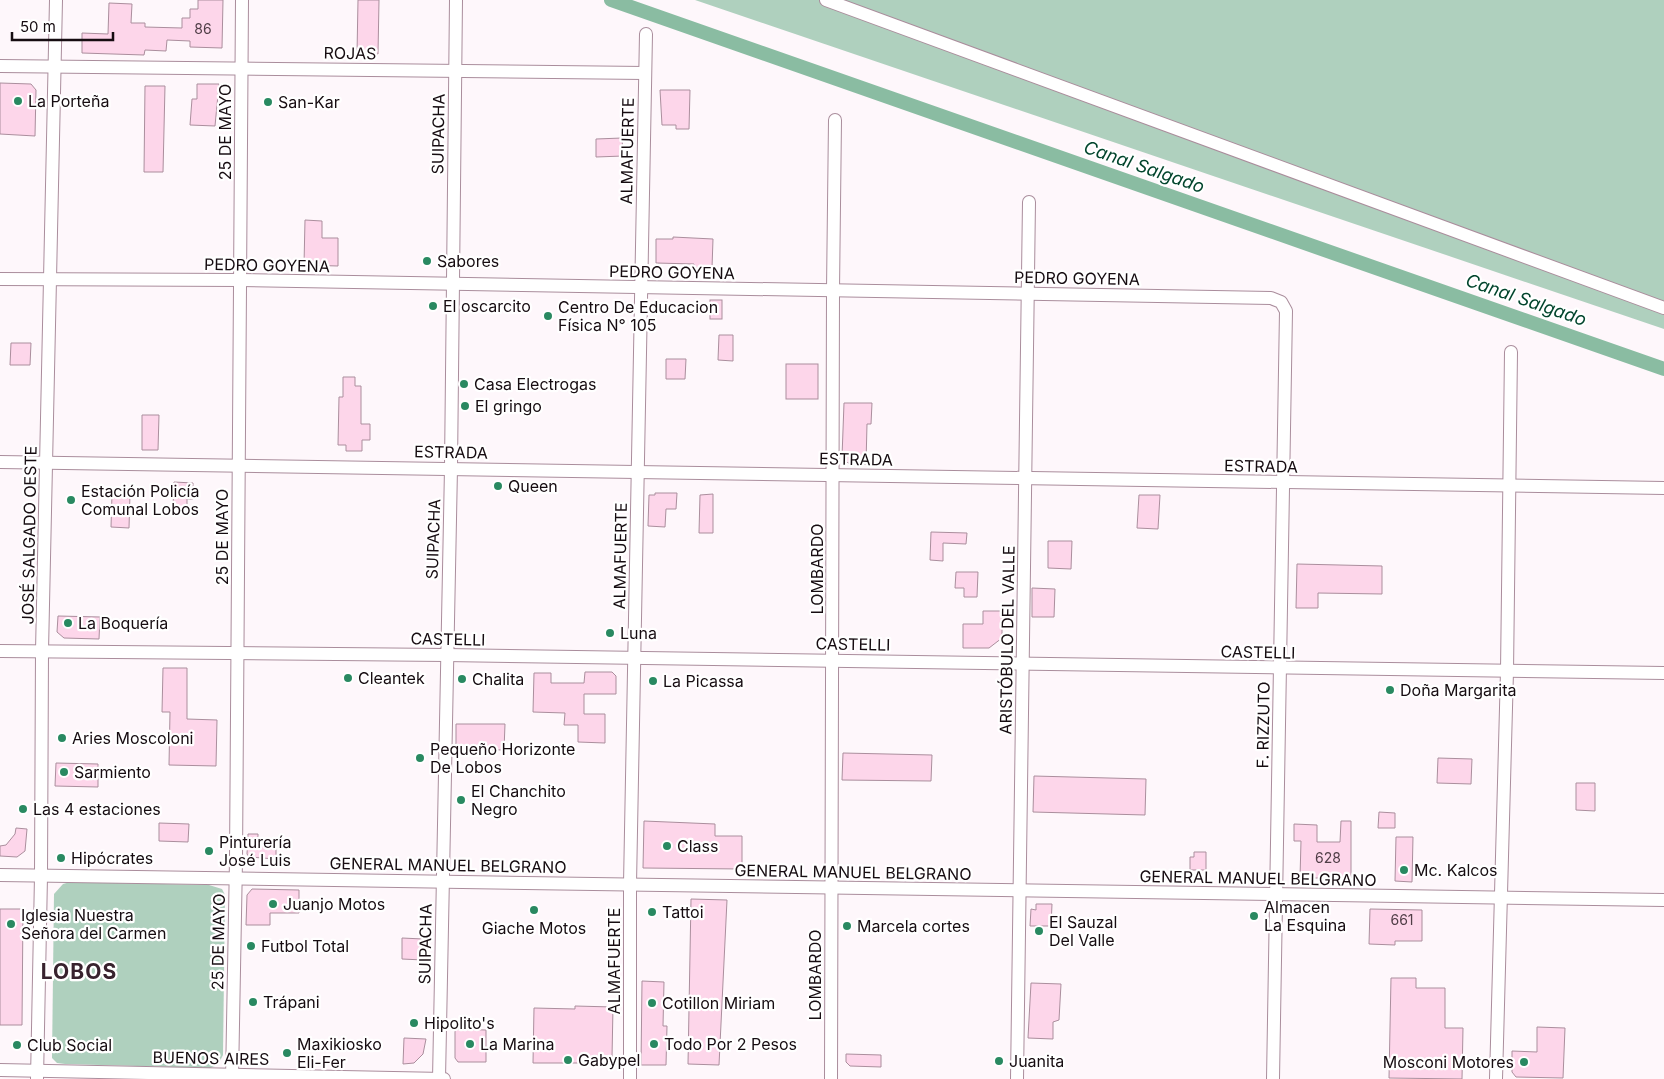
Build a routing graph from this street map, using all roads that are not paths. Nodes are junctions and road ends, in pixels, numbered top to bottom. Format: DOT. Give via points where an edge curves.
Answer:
graph roads {
  1 [pos="56,0"];
  2 [pos="242,0"];
  3 [pos="456,0"];
  4 [pos="826,0"];
  5 [pos="646,34"];
  6 [pos="0,66"];
  7 [pos="56,67"];
  8 [pos="242,68"];
  9 [pos="455,71"];
  10 [pos="645,72"];
  11 [pos="835,120"];
  12 [pos="1029,202"];
  13 [pos="0,279"];
  14 [pos="51,280"];
  15 [pos="240,280"];
  16 [pos="452,284"];
  17 [pos="640,287"];
  18 [pos="833,290"];
  19 [pos="1026,294"];
  20 [pos="1664,308"];
  21 [pos="1286,312"];
  22 [pos="1511,352"];
  23 [pos="0,462"];
  24 [pos="47,463"];
  25 [pos="239,466"];
  26 [pos="451,468"];
  27 [pos="638,472"];
  28 [pos="834,476"];
  29 [pos="1025,478"];
  30 [pos="1284,482"];
  31 [pos="1510,485"];
  32 [pos="1664,488"];
  33 [pos="0,651"];
  34 [pos="42,651"];
  35 [pos="237,652"];
  36 [pos="446,655"];
  37 [pos="635,657"];
  38 [pos="832,660"];
  39 [pos="1023,663"];
  40 [pos="1280,669"];
  41 [pos="1507,671"];
  42 [pos="1664,672"];
  43 [pos="0,875"];
  44 [pos="42,876"];
  45 [pos="235,879"];
  46 [pos="443,881"];
  47 [pos="630,884"];
  48 [pos="831,887"];
  49 [pos="1019,891"];
  50 [pos="1276,895"];
  51 [pos="1502,897"];
  52 [pos="1664,900"];
  53 [pos="0,1070"];
  54 [pos="37,1075"];
  55 [pos="232,1077"];
  56 [pos="439,1079"];
  57 [pos="444,1079"];
  58 [pos="630,1079"];
  59 [pos="832,1079"];
  60 [pos="1017,1079"];
  61 [pos="1272,1079"];
  62 [pos="1496,1079"];
  1 -- 7 [label="street, JOSÉ SALGADO OESTE"];
  2 -- 8 [label="street, 25 DE MAYO"];
  3 -- 9 [label="street, SUIPACHA"];
  4 -- 20 [label="street"];
  5 -- 10 [label="street, ALMAFUERTE"];
  6 -- 7 [label="street, ROJAS"];
  7 -- 8 [label="street, ROJAS"];
  7 -- 14 [label="street, JOSÉ SALGADO OESTE"];
  8 -- 9 [label="street, ROJAS"];
  8 -- 15 [label="street, 25 DE MAYO"];
  9 -- 10 [label="street, ROJAS"];
  9 -- 16 [label="street, SUIPACHA"];
  10 -- 17 [label="street, ALMAFUERTE"];
  11 -- 18 [label="street, LOMBARDO"];
  12 -- 19 [label="street, ARISTÓBULO DEL VALLE"];
  13 -- 14 [label="street, PEDRO GOYENA"];
  14 -- 15 [label="street, PEDRO GOYENA"];
  14 -- 24 [label="street, JOSÉ SALGADO OESTE"];
  15 -- 16 [label="street, PEDRO GOYENA"];
  15 -- 25 [label="street, 25 DE MAYO"];
  16 -- 17 [label="street, PEDRO GOYENA"];
  16 -- 26 [label="street, SUIPACHA"];
  17 -- 18 [label="street, PEDRO GOYENA"];
  17 -- 27 [label="street, ALMAFUERTE"];
  18 -- 19 [label="street, PEDRO GOYENA"];
  18 -- 28 [label="street, LOMBARDO"];
  19 -- 21 [label="street, PEDRO GOYENA" via="1271,298 1281,302"];
  19 -- 29 [label="street, ARISTÓBULO DEL VALLE"];
  21 -- 30 [label="street, F. RIZZUTO"];
  22 -- 31 [label="street"];
  23 -- 24 [label="street, ESTRADA"];
  24 -- 25 [label="street, ESTRADA"];
  24 -- 34 [label="street, JOSÉ SALGADO OESTE"];
  25 -- 26 [label="street, ESTRADA"];
  25 -- 35 [label="street, 25 DE MAYO"];
  26 -- 27 [label="street, ESTRADA"];
  26 -- 36 [label="street, SUIPACHA"];
  27 -- 28 [label="street, ESTRADA"];
  27 -- 37 [label="street, ALMAFUERTE"];
  28 -- 29 [label="street, ESTRADA"];
  28 -- 38 [label="street, LOMBARDO"];
  29 -- 30 [label="street, ESTRADA"];
  29 -- 39 [label="street, ARISTÓBULO DEL VALLE"];
  30 -- 31 [label="street, ESTRADA"];
  30 -- 40 [label="street, F. RIZZUTO"];
  31 -- 32 [label="street, ESTRADA"];
  31 -- 41 [label="street"];
  33 -- 34 [label="street, CASTELLI"];
  34 -- 35 [label="street, CASTELLI"];
  34 -- 44 [label="street, JOSÉ SALGADO OESTE"];
  35 -- 36 [label="street, CASTELLI"];
  35 -- 45 [label="street, 25 DE MAYO"];
  36 -- 37 [label="street, CASTELLI"];
  36 -- 46 [label="street, SUIPACHA"];
  37 -- 38 [label="street, CASTELLI"];
  37 -- 47 [label="street, ALMAFUERTE"];
  38 -- 39 [label="street, CASTELLI"];
  38 -- 48 [label="street, LOMBARDO"];
  39 -- 40 [label="street, CASTELLI"];
  39 -- 49 [label="street, ARISTÓBULO DEL VALLE"];
  40 -- 41 [label="street, CASTELLI"];
  40 -- 50 [label="street, F. RIZZUTO"];
  41 -- 42 [label="street, CASTELLI"];
  41 -- 51 [label="street"];
  43 -- 44 [label="street, GENERAL MANUEL BELGRANO"];
  44 -- 45 [label="street, GENERAL MANUEL BELGRANO"];
  44 -- 54 [label="street, JOSÉ SALGADO OESTE"];
  45 -- 46 [label="street, GENERAL MANUEL BELGRANO"];
  45 -- 55 [label="street, 25 DE MAYO"];
  46 -- 47 [label="street, GENERAL MANUEL BELGRANO"];
  46 -- 56 [label="street, SUIPACHA"];
  47 -- 48 [label="street, GENERAL MANUEL BELGRANO"];
  47 -- 58 [label="street, ALMAFUERTE"];
  48 -- 49 [label="street, GENERAL MANUEL BELGRANO"];
  48 -- 59 [label="street, LOMBARDO"];
  49 -- 50 [label="street, GENERAL MANUEL BELGRANO"];
  49 -- 60 [label="street, ARISTÓBULO DEL VALLE"];
  50 -- 51 [label="street, GENERAL MANUEL BELGRANO"];
  50 -- 61 [label="street, F. RIZZUTO"];
  51 -- 52 [label="street, GENERAL MANUEL BELGRANO"];
  51 -- 62 [label="street"];
  53 -- 54 [label="street, BUENOS AIRES"];
  54 -- 55 [label="street, BUENOS AIRES"];
  55 -- 56 [label="street, BUENOS AIRES"];
  56 -- 57 [label="street, BUENOS AIRES"];
}
